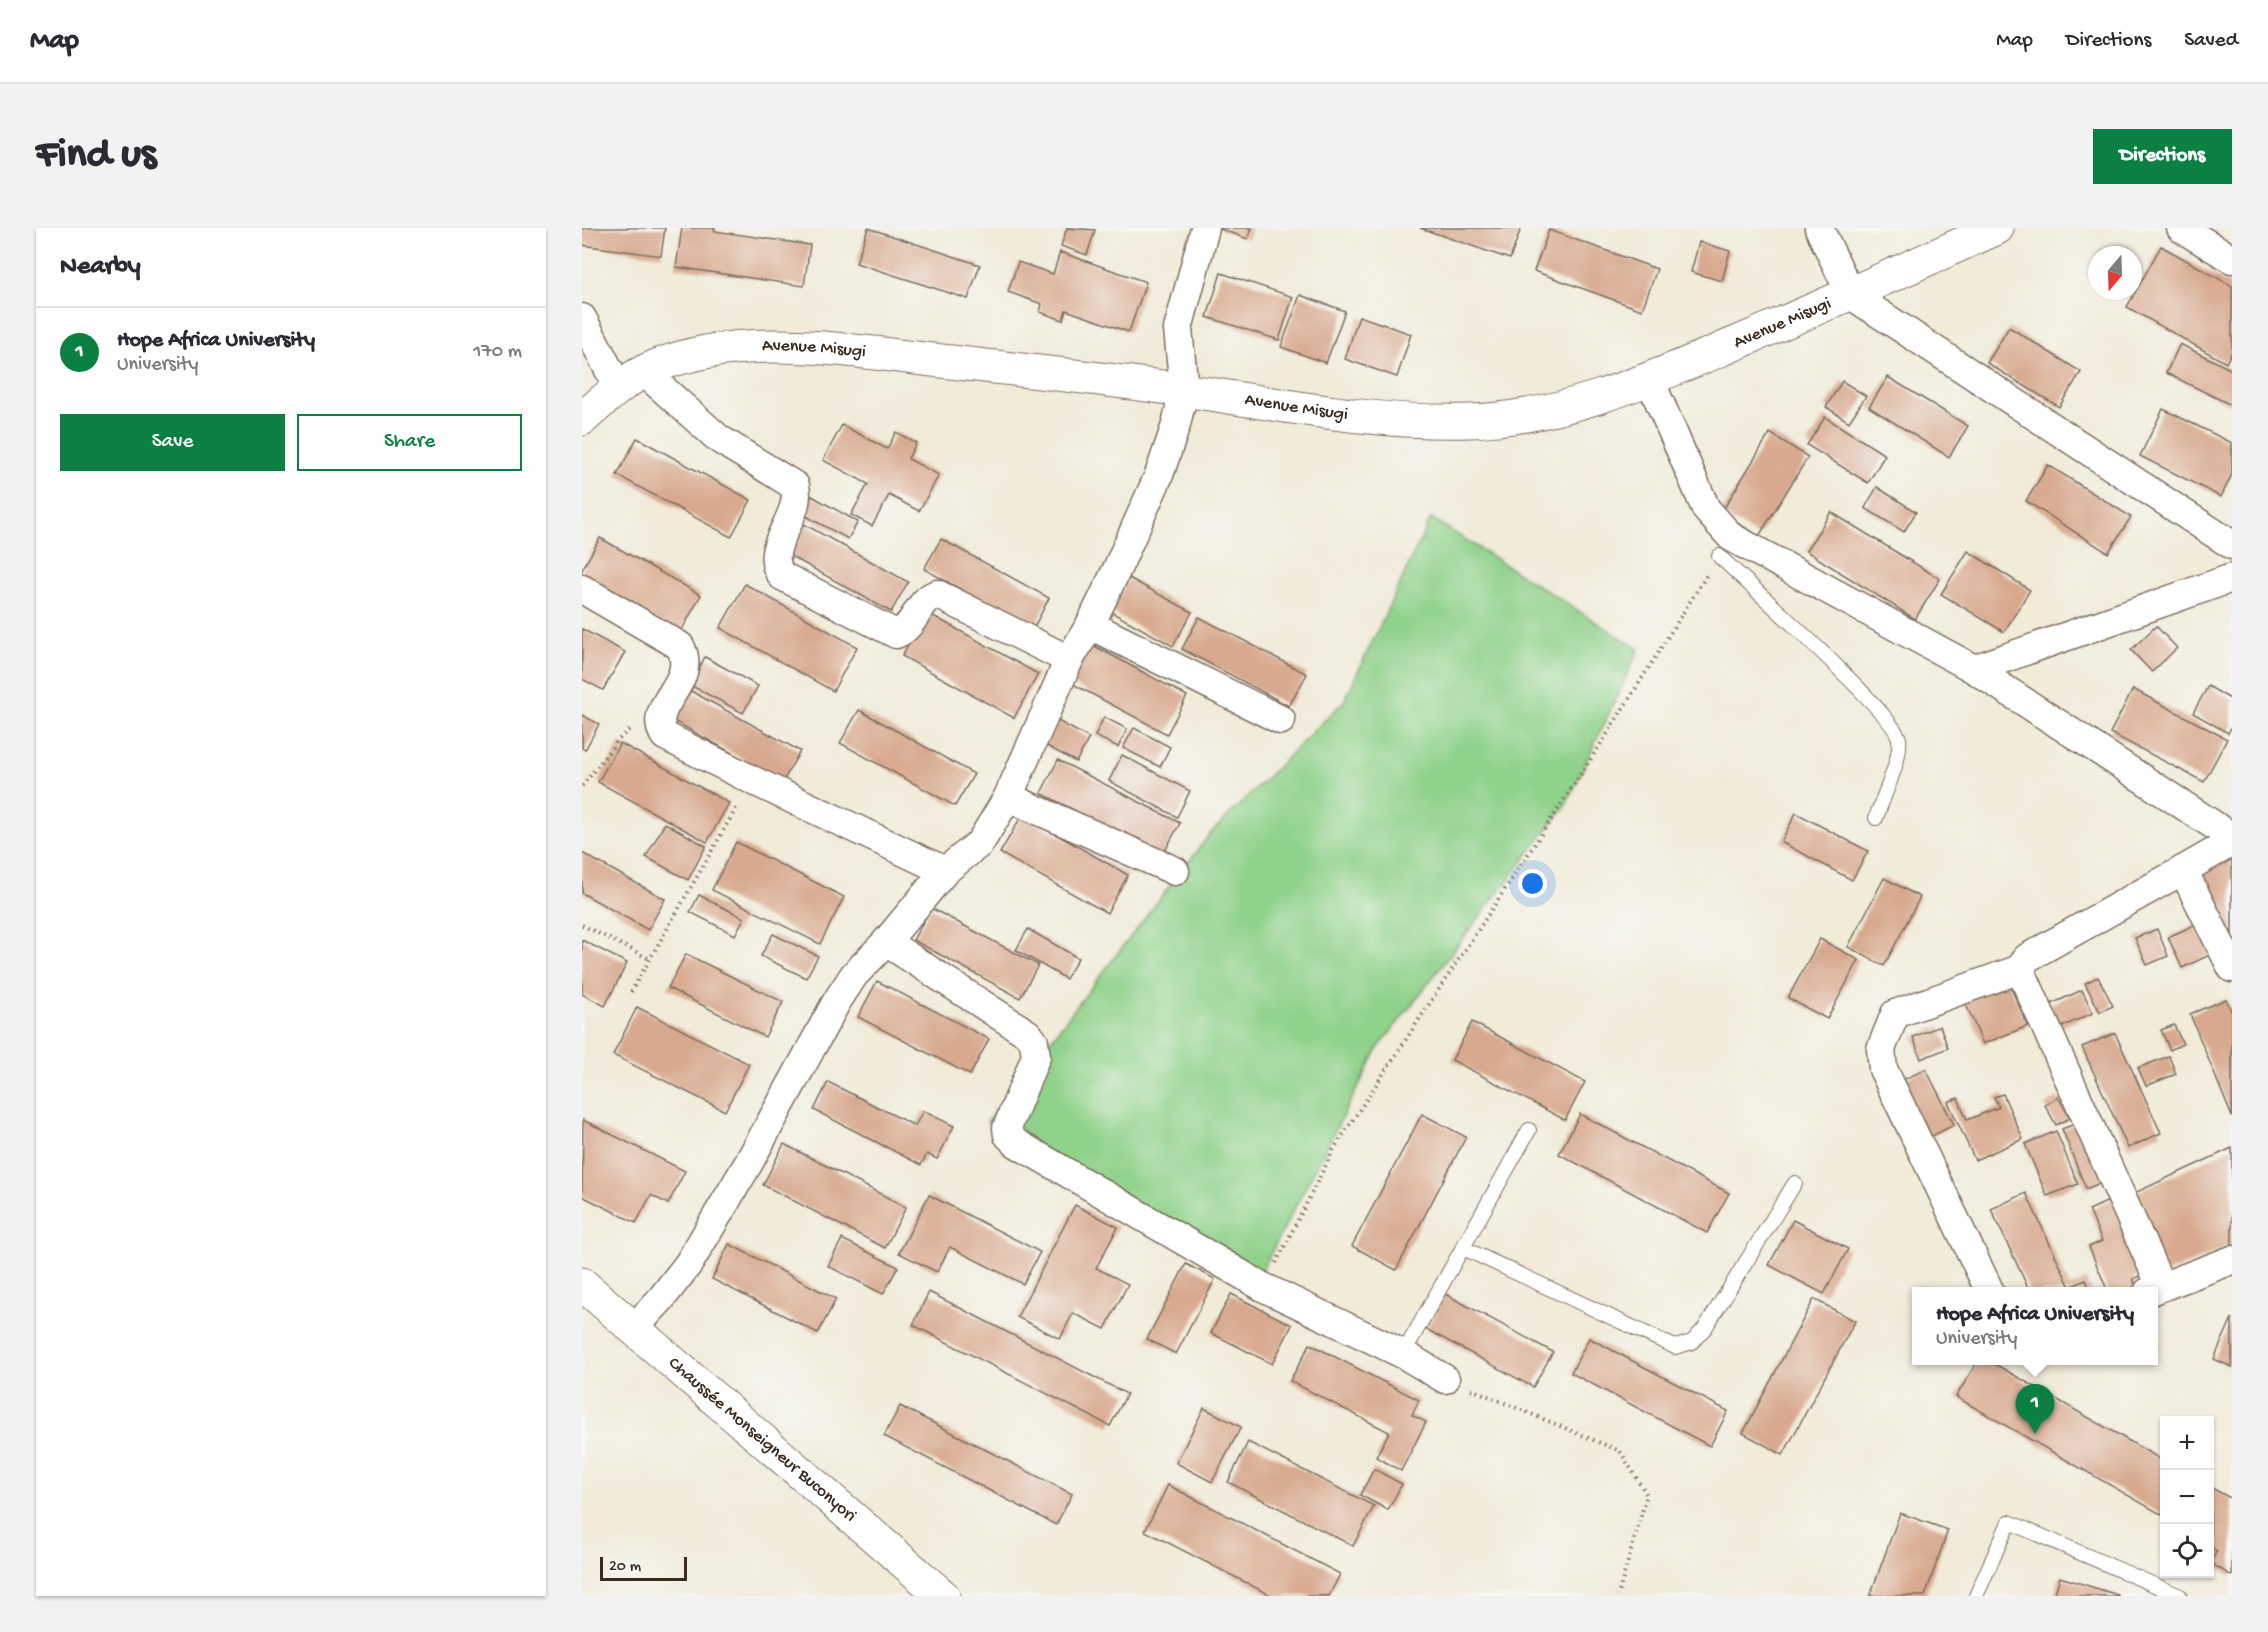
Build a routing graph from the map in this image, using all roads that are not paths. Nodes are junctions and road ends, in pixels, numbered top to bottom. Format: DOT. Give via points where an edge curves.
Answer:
graph roads {
  1 [pos="1205,228"];
  2 [pos="1819,228"];
  3 [pos="1996,228"];
  4 [pos="2181,228"];
  5 [pos="2232,259"];
  6 [pos="1851,295"];
  7 [pos="582,318"];
  8 [pos="631,380"];
  9 [pos="1650,380"];
  10 [pos="1184,390"];
  11 [pos="582,419"];
  12 [pos="2232,545"];
  13 [pos="1719,556"];
  14 [pos="2232,578"];
  15 [pos="582,590"];
  16 [pos="1090,626"];
  17 [pos="1069,660"];
  18 [pos="1974,669"];
  19 [pos="1281,720"];
  20 [pos="1008,797"];
  21 [pos="1876,818"];
  22 [pos="2232,840"];
  23 [pos="1175,870"];
  24 [pos="2182,870"];
  25 [pos="945,871"];
  26 [pos="886,942"];
  27 [pos="2232,968"];
  28 [pos="2020,969"];
  29 [pos="1530,1130"];
  30 [pos="1795,1183"];
  31 [pos="1463,1248"];
  32 [pos="2232,1260"];
  33 [pos="582,1284"];
  34 [pos="1988,1287"];
  35 [pos="2153,1287"];
  36 [pos="2158,1288"];
  37 [pos="633,1329"];
  38 [pos="1403,1354"];
  39 [pos="1445,1379"];
  40 [pos="943,1596"];
  41 [pos="1976,1596"];
  42 [pos="2180,1596"];
  1 -- 10 [label="street" via="1178,329"];
  2 -- 6 [label="street"];
  3 -- 6 [label="street, Avenue Misugi"];
  4 -- 5 [label="street"];
  6 -- 9 [label="street, Avenue Misugi"];
  6 -- 12 [label="street"];
  7 -- 8 [label="street"];
  8 -- 10 [label="street, Avenue Misugi" via="653,367 702,354 757,346 839,349"];
  8 -- 11 [label="street, Avenue Misugi"];
  8 -- 17 [label="street" via="795,486 798,496 773,557 782,576 896,634 906,631 928,597 937,594"];
  9 -- 10 [label="street, Avenue Misugi" via="1548,413 1471,422 1373,419"];
  9 -- 18 [label="street" via="1706,509 1731,537"];
  10 -- 16 [label="street" via="1159,475"];
  13 -- 21 [label="lane" via="1890,723 1899,739"];
  14 -- 18 [label="street"];
  15 -- 25 [label="street" via="680,646 686,658 685,671 659,718 659,728 665,736"];
  16 -- 17 [label="street"];
  16 -- 19 [label="street"];
  17 -- 20 [label="street"];
  18 -- 22 [label="street"];
  20 -- 23 [label="street"];
  20 -- 25 [label="street" via="980,843"];
  22 -- 24 [label="street"];
  24 -- 27 [label="street"];
  24 -- 28 [label="street" via="2027,958"];
  25 -- 26 [label="street"];
  26 -- 37 [label="street" via="854,975 837,1001 748,1164 688,1263"];
  26 -- 38 [label="street" via="1028,1034 1034,1042 1036,1056 1007,1128 1016,1143 1263,1287"];
  28 -- 34 [label="street" via="1895,1014 1881,1049 1883,1069"];
  28 -- 35 [label="street"];
  29 -- 31 [label="lane"];
  30 -- 31 [label="lane" via="1705,1328 1692,1342 1675,1347"];
  31 -- 38 [label="lane"];
  32 -- 36 [label="street"];
  33 -- 37 [label="street, Chaussée Monseigneur Buconyori"];
  37 -- 40 [label="street, Chaussée Monseigneur Buconyori"];
  38 -- 39 [label="street"];
  41 -- 42 [label="lane" via="2009,1522"];
}
